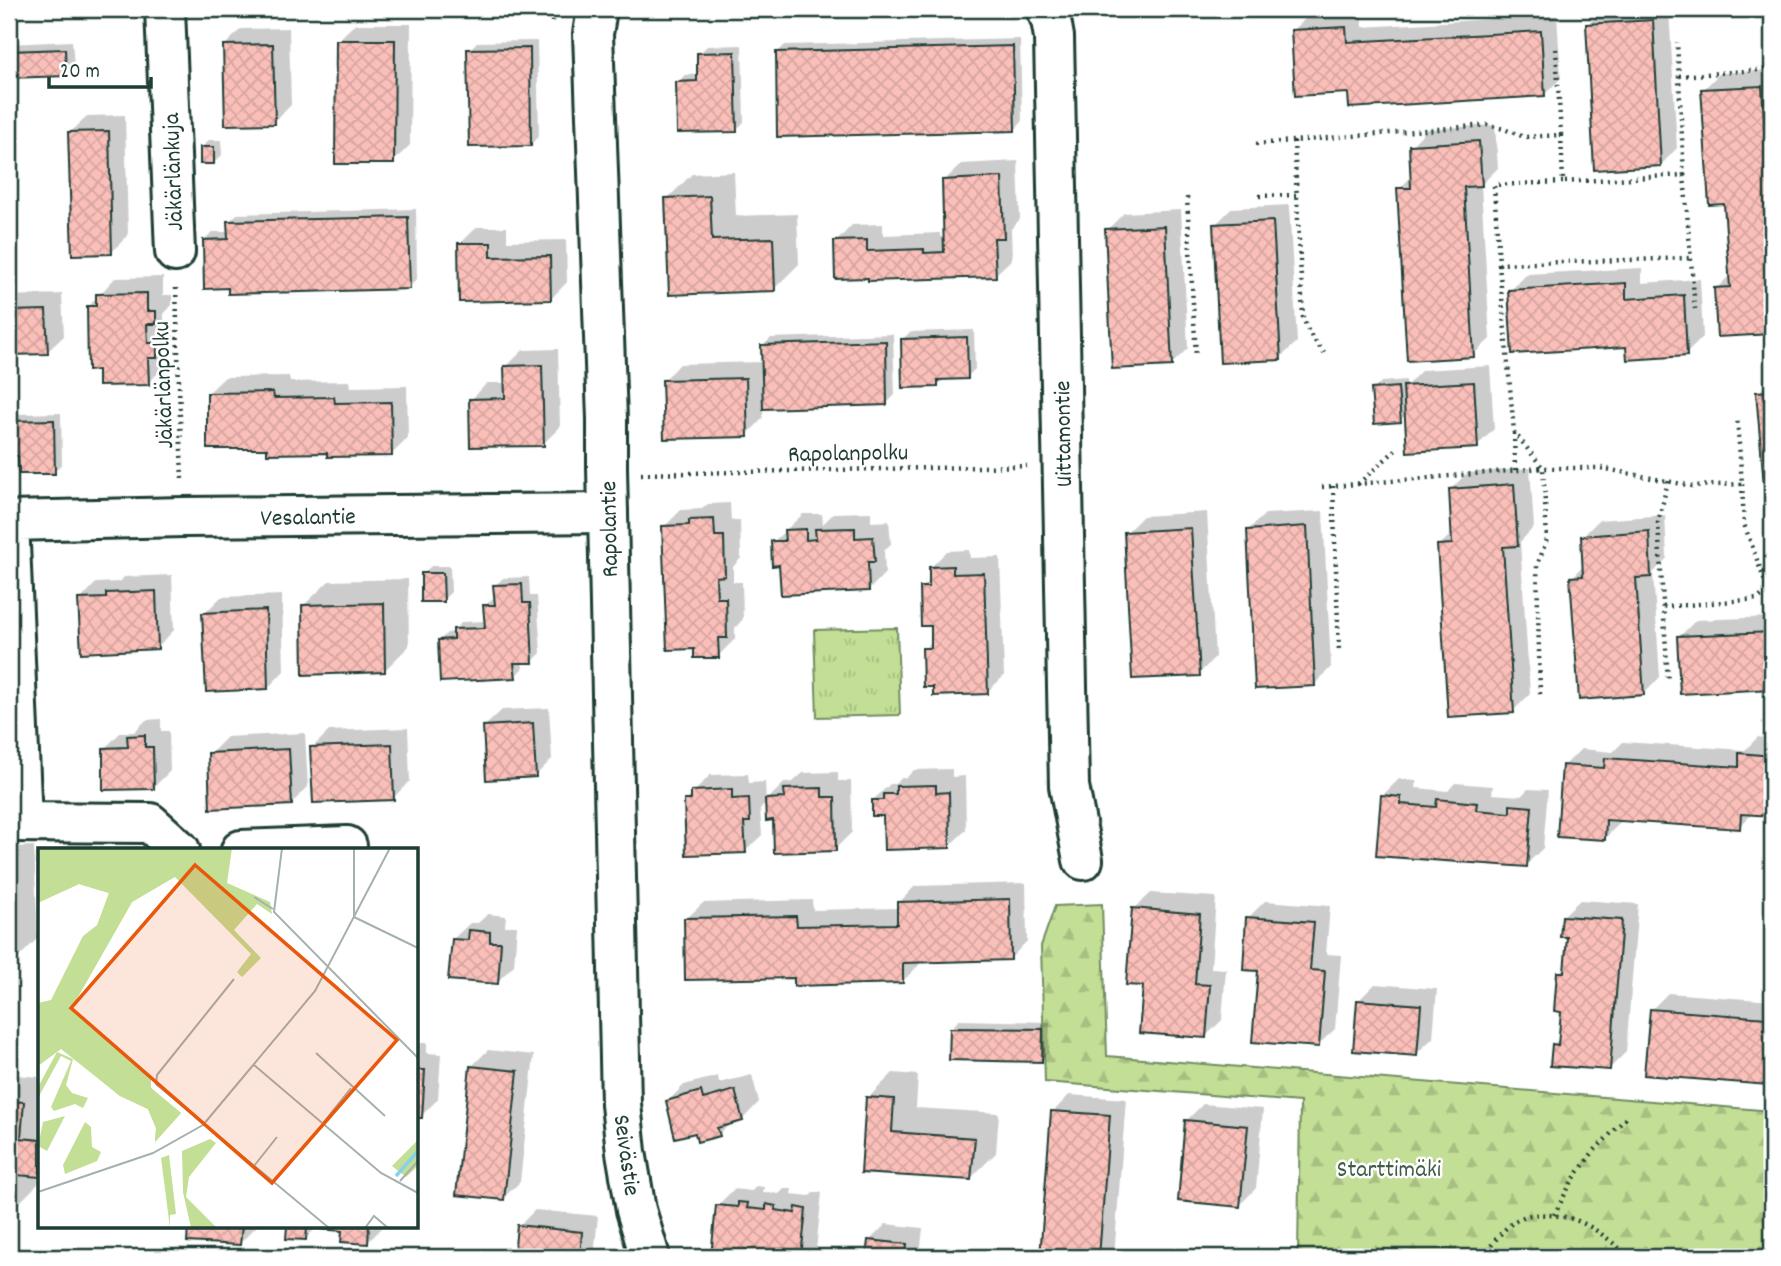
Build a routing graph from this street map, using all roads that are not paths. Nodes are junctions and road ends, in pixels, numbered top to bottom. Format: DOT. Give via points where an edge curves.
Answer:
graph roads {
  1 [pos="165,9"];
  2 [pos="597,9"];
  3 [pos="1045,9"];
  4 [pos="175,252"];
  5 [pos="608,513"];
  6 [pos="9,521"];
  7 [pos="15,822"];
  8 [pos="347,846"];
  9 [pos="179,848"];
  10 [pos="276,848"];
  11 [pos="1083,860"];
  12 [pos="620,1050"];
  13 [pos="650,1257"];
  1 -- 4 [label="street, Jäkärlänkuja"];
  2 -- 5 [label="street, Rapolantie" via="593,34"];
  3 -- 11 [label="street, Uittamontie" via="1054,37 1069,786"];
  5 -- 6 [label="street, Vesalantie"];
  5 -- 12 [label="street, Rapolantie"];
  6 -- 7 [label="street"];
  7 -- 9 [label="street" via="150,823"];
  8 -- 10 [label="street"];
  12 -- 13 [label="street, Seivästie" via="626,1152"];
}
